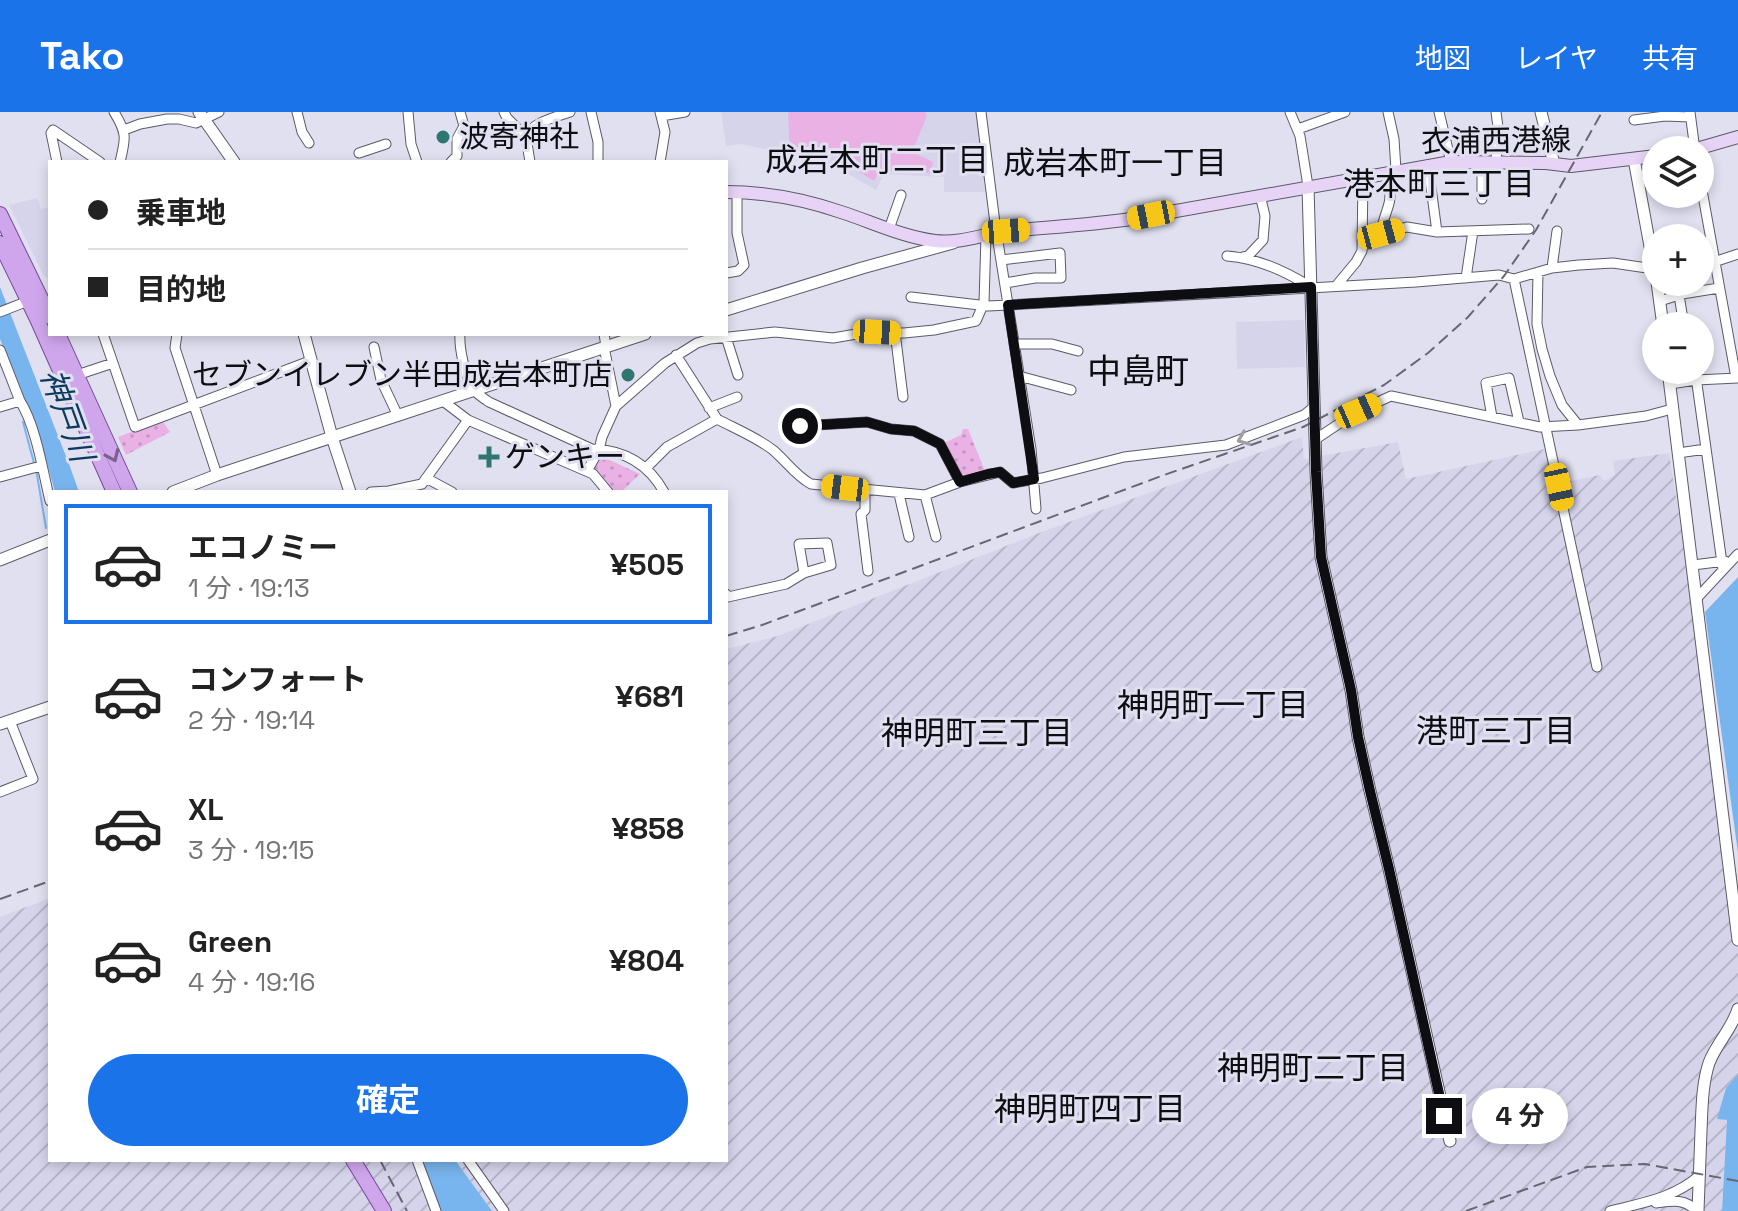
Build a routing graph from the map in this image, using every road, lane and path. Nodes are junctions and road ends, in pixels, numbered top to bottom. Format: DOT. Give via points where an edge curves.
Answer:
graph roads {
  1 [pos="114,112"];
  2 [pos="219,112"];
  3 [pos="297,112"];
  4 [pos="408,112"];
  5 [pos="460,112"];
  6 [pos="504,112"];
  7 [pos="570,112"];
  8 [pos="591,112"];
  9 [pos="685,112"];
  10 [pos="981,112"];
  11 [pos="1290,112"];
  12 [pos="1345,112"];
  13 [pos="1402,112"];
  14 [pos="1439,112"];
  15 [pos="1496,112"];
  16 [pos="1541,112"];
  17 [pos="661,114"];
  18 [pos="1690,114"];
  19 [pos="202,116"];
  20 [pos="1390,116"];
  21 [pos="1634,120"];
  22 [pos="1298,129"];
  23 [pos="124,130"];
  24 [pos="525,135"];
  25 [pos="1692,136"];
  26 [pos="1737,140"];
  27 [pos="309,143"];
  28 [pos="386,144"];
  29 [pos="1714,145"];
  30 [pos="359,155"];
  31 [pos="1642,158"];
  32 [pos="1634,159"];
  33 [pos="57,160"];
  34 [pos="97,160"];
  35 [pos="120,160"];
  36 [pos="233,160"];
  37 [pos="416,160"];
  38 [pos="453,160"];
  39 [pos="530,160"];
  40 [pos="598,160"];
  41 [pos="660,160"];
  42 [pos="1451,162"];
  43 [pos="1482,162"];
  44 [pos="1496,162"];
  45 [pos="1554,164"];
  46 [pos="1428,165"];
  47 [pos="1392,171"];
  48 [pos="1363,177"];
  49 [pos="1308,186"];
  50 [pos="732,192"];
  51 [pos="901,195"];
  52 [pos="1260,195"];
  53 [pos="1482,199"];
  54 [pos="0,214"];
  55 [pos="1648,224"];
  56 [pos="889,229"];
  57 [pos="1529,229"];
  58 [pos="1473,231"];
  59 [pos="1557,231"];
  60 [pos="1437,232"];
  61 [pos="992,234"];
  62 [pos="919,238"];
  63 [pos="957,242"];
  64 [pos="0,243"];
  65 [pos="919,252"];
  66 [pos="1738,254"];
  67 [pos="1227,256"];
  68 [pos="1243,257"];
  69 [pos="1001,260"];
  70 [pos="1714,262"];
  71 [pos="1552,268"];
  72 [pos="1538,272"];
  73 [pos="1642,272"];
  74 [pos="728,273"];
  75 [pos="1466,278"];
  76 [pos="1514,279"];
  77 [pos="1005,283"];
  78 [pos="1336,286"];
  79 [pos="1311,287"];
  80 [pos="1719,288"];
  81 [pos="1714,289"];
  82 [pos="1659,296"];
  83 [pos="1676,296"];
  84 [pos="911,297"];
  85 [pos="34,300"];
  86 [pos="1660,301"];
  87 [pos="983,305"];
  88 [pos="1008,305"];
  89 [pos="728,309"];
  90 [pos="0,312"];
  91 [pos="1661,312"];
  92 [pos="48,315"];
  93 [pos="895,332"];
  94 [pos="48,334"];
  95 [pos="49,336"];
  96 [pos="59,336"];
  97 [pos="104,336"];
  98 [pos="177,336"];
  99 [pos="304,336"];
  100 [pos="460,336"];
  101 [pos="635,336"];
  102 [pos="726,337"];
  103 [pos="696,338"];
  104 [pos="604,342"];
  105 [pos="1014,344"];
  106 [pos="374,347"];
  107 [pos="0,350"];
  108 [pos="1078,351"];
  109 [pos="676,355"];
  110 [pos="310,361"];
  111 [pos="113,363"];
  112 [pos="77,375"];
  113 [pos="738,375"];
  114 [pos="1019,376"];
  115 [pos="1714,376"];
  116 [pos="1737,378"];
  117 [pos="1670,384"];
  118 [pos="1695,384"];
  119 [pos="1071,390"];
  120 [pos="474,391"];
  121 [pos="737,397"];
  122 [pos="903,397"];
  123 [pos="20,401"];
  124 [pos="443,401"];
  125 [pos="193,405"];
  126 [pos="616,406"];
  127 [pos="0,407"];
  128 [pos="1314,407"];
  129 [pos="709,408"];
  130 [pos="1672,409"];
  131 [pos="398,416"];
  132 [pos="1492,417"];
  133 [pos="717,419"];
  134 [pos="468,420"];
  135 [pos="1519,422"];
  136 [pos="1578,425"];
  137 [pos="800,426"];
  138 [pos="1547,427"];
  139 [pos="332,437"];
  140 [pos="1316,439"];
  141 [pos="1706,449"];
  142 [pos="599,450"];
  143 [pos="1678,453"];
  144 [pos="37,467"];
  145 [pos="647,467"];
  146 [pos="587,471"];
  147 [pos="217,475"];
  148 [pos="0,477"];
  149 [pos="426,478"];
  150 [pos="1034,479"];
  151 [pos="960,482"];
  152 [pos="113,490"];
  153 [pos="129,490"];
  154 [pos="178,490"];
  155 [pos="349,490"];
  156 [pos="390,490"];
  157 [pos="448,490"];
  158 [pos="607,490"];
  159 [pos="663,490"];
  160 [pos="865,490"];
  161 [pos="899,494"];
  162 [pos="925,495"];
  163 [pos="48,496"];
  164 [pos="1036,509"];
  165 [pos="909,537"];
  166 [pos="936,537"];
  167 [pos="48,541"];
  168 [pos="1738,554"];
  169 [pos="0,560"];
  170 [pos="1693,565"];
  171 [pos="1722,566"];
  172 [pos="868,571"];
  173 [pos="804,573"];
  174 [pos="728,597"];
  175 [pos="1697,598"];
  176 [pos="1597,667"];
  177 [pos="48,708"];
  178 [pos="5,723"];
  179 [pos="0,792"];
  180 [pos="1738,940"];
  181 [pos="1738,1009"];
  182 [pos="1450,1141"];
  183 [pos="352,1162"];
  184 [pos="418,1162"];
  185 [pos="469,1162"];
  186 [pos="1699,1176"];
  187 [pos="1644,1203"];
  188 [pos="381,1211"];
  189 [pos="436,1211"];
  190 [pos="504,1211"];
  191 [pos="1610,1211"];
  192 [pos="1697,1211"];
  1 -- 23 [label="street"];
  2 -- 19 [label="street"];
  3 -- 27 [label="street"];
  4 -- 37 [label="street"];
  5 -- 38 [label="street" via="464,126"];
  6 -- 24 [label="street"];
  7 -- 24 [label="street" via="545,120"];
  8 -- 40 [label="street"];
  9 -- 17 [label="street"];
  10 -- 61 [label="street"];
  11 -- 22 [label="street"];
  12 -- 22 [label="street"];
  13 -- 20 [label="street"];
  14 -- 42 [label="street"];
  15 -- 44 [label="street"];
  16 -- 45 [label="street"];
  17 -- 41 [label="street" via="665,132"];
  18 -- 21 [label="street"];
  18 -- 25 [label="street"];
  19 -- 23 [label="street" via="196,123 167,119"];
  19 -- 36 [label="street"];
  20 -- 47 [label="street"];
  22 -- 49 [label="street"];
  23 -- 35 [label="street"];
  24 -- 39 [label="street"];
  26 -- 29 [label="main road"];
  28 -- 30 [label="street"];
  31 -- 32 [label="main road, 衣浦西港線"];
  32 -- 45 [label="main road, 衣浦西港線"];
  32 -- 55 [label="street"];
  33 -- 34 [label="street" via="53,130"];
  42 -- 43 [label="main road, 衣浦西港線"];
  42 -- 46 [label="main road, 衣浦西港線"];
  43 -- 44 [label="main road, 衣浦西港線"];
  43 -- 53 [label="street"];
  44 -- 45 [label="main road, 衣浦西港線"];
  46 -- 47 [label="main road, 衣浦西港線"];
  46 -- 60 [label="street"];
  47 -- 48 [label="main road, 衣浦西港線"];
  47 -- 60 [label="street" via="1381,234 1407,227"];
  48 -- 49 [label="main road, 衣浦西港線"];
  48 -- 78 [label="street" via="1362,251"];
  49 -- 52 [label="main road, 衣浦西港線"];
  49 -- 79 [label="street"];
  50 -- 56 [label="main road, 衣浦西港線" via="793,197"];
  50 -- 74 [label="street" via="744,265"];
  51 -- 56 [label="street"];
  52 -- 61 [label="main road, 衣浦西港線" via="1093,224"];
  52 -- 68 [label="street" via="1263,240"];
  54 -- 85 [label="main road"];
  56 -- 62 [label="main road, 衣浦西港線"];
  57 -- 58 [label="street"];
  58 -- 60 [label="street"];
  58 -- 75 [label="street"];
  59 -- 71 [label="street"];
  61 -- 63 [label="main road, 衣浦西港線"];
  61 -- 69 [label="street"];
  61 -- 87 [label="street"];
  62 -- 63 [label="main road, 衣浦西港線"];
  62 -- 65 [label="street" via="924,248"];
  63 -- 65 [label="street"];
  64 -- 85 [label="main road"];
  65 -- 89 [label="street"];
  66 -- 70 [label="street"];
  67 -- 68 [label="street"];
  68 -- 79 [label="street"];
  69 -- 77 [label="street"];
  69 -- 77 [label="street" via="1060,253 1061,278"];
  70 -- 80 [label="street"];
  71 -- 72 [label="street"];
  71 -- 73 [label="street" via="1613,263"];
  72 -- 76 [label="street"];
  72 -- 136 [label="street" via="1542,349 1562,405"];
  75 -- 76 [label="street"];
  75 -- 78 [label="street"];
  76 -- 138 [label="street"];
  77 -- 88 [label="street"];
  78 -- 79 [label="street"];
  79 -- 88 [label="street"];
  79 -- 128 [label="street"];
  80 -- 81 [label="street"];
  80 -- 116 [label="street"];
  82 -- 86 [label="street"];
  83 -- 86 [label="street"];
  84 -- 87 [label="street"];
  85 -- 90 [label="street"];
  85 -- 92 [label="main road"];
  85 -- 94 [label="main road"];
  86 -- 91 [label="street"];
  87 -- 88 [label="street"];
  87 -- 93 [label="street" via="976,321"];
  88 -- 105 [label="street"];
  93 -- 102 [label="street" via="833,338 775,332"];
  93 -- 122 [label="street"];
  95 -- 152 [label="main road"];
  96 -- 112 [label="main road"];
  97 -- 111 [label="street"];
  98 -- 125 [label="street" via="175,348"];
  99 -- 110 [label="street"];
  100 -- 120 [label="street"];
  101 -- 104 [label="street"];
  102 -- 103 [label="street"];
  102 -- 113 [label="street"];
  103 -- 109 [label="street"];
  104 -- 120 [label="street"];
  104 -- 126 [label="street"];
  105 -- 108 [label="street" via="1052,344"];
  105 -- 114 [label="street"];
  106 -- 131 [label="street" via="381,380"];
  107 -- 123 [label="street"];
  109 -- 126 [label="street"];
  109 -- 129 [label="street"];
  110 -- 125 [label="street"];
  110 -- 139 [label="street"];
  111 -- 112 [label="street"];
  111 -- 125 [label="street" via="135,427"];
  112 -- 153 [label="main road, one-way"];
  114 -- 119 [label="street"];
  114 -- 150 [label="street"];
  115 -- 116 [label="street"];
  117 -- 130 [label="street"];
  118 -- 141 [label="street"];
  120 -- 124 [label="street"];
  120 -- 142 [label="street"];
  121 -- 129 [label="street"];
  123 -- 127 [label="street"];
  123 -- 144 [label="street"];
  124 -- 131 [label="street"];
  124 -- 134 [label="street"];
  125 -- 147 [label="street"];
  126 -- 142 [label="street"];
  128 -- 140 [label="street"];
  128 -- 150 [label="street, one-way" via="1226,445 1124,457"];
  129 -- 133 [label="street"];
  130 -- 136 [label="street"];
  130 -- 143 [label="street"];
  131 -- 139 [label="street"];
  132 -- 135 [label="street"];
  132 -- 135 [label="street" via="1486,383 1509,378"];
  132 -- 140 [label="street" via="1391,396"];
  133 -- 145 [label="street" via="667,447"];
  133 -- 160 [label="street" via="764,444 811,484"];
  134 -- 146 [label="street"];
  134 -- 149 [label="street"];
  135 -- 138 [label="street"];
  136 -- 138 [label="street"];
  137 -- 151 [label="street" via="867,422 914,431 940,444"];
  138 -- 176 [label="street"];
  139 -- 147 [label="street"];
  139 -- 155 [label="street"];
  140 -- 182 [label="street" via="1321,557"];
  141 -- 143 [label="street"];
  141 -- 171 [label="street"];
  142 -- 145 [label="street"];
  142 -- 146 [label="street"];
  143 -- 170 [label="street"];
  144 -- 148 [label="street"];
  144 -- 163 [label="street"];
  145 -- 159 [label="street"];
  146 -- 158 [label="street"];
  147 -- 154 [label="street"];
  149 -- 156 [label="street" via="422,484"];
  149 -- 157 [label="street"];
  150 -- 151 [label="street" via="1013,483 1000,472"];
  150 -- 164 [label="street"];
  151 -- 162 [label="street"];
  160 -- 161 [label="street"];
  160 -- 172 [label="street" via="861,514"];
  161 -- 162 [label="street"];
  161 -- 165 [label="street"];
  162 -- 166 [label="street"];
  167 -- 169 [label="street"];
  168 -- 171 [label="street"];
  170 -- 171 [label="street"];
  170 -- 175 [label="street"];
  171 -- 175 [label="street"];
  173 -- 174 [label="street" via="786,584"];
  175 -- 180 [label="street"];
  177 -- 178 [label="street"];
  178 -- 179 [label="street" via="33,779"];
  181 -- 186 [label="street" via="1709,1065"];
  183 -- 188 [label="main road"];
  184 -- 189 [label="street"];
  185 -- 190 [label="street"];
  186 -- 187 [label="street" via="1682,1190"];
  186 -- 192 [label="street"];
  187 -- 191 [label="street"];
  187 -- 192 [label="street" via="1677,1201"];
}
